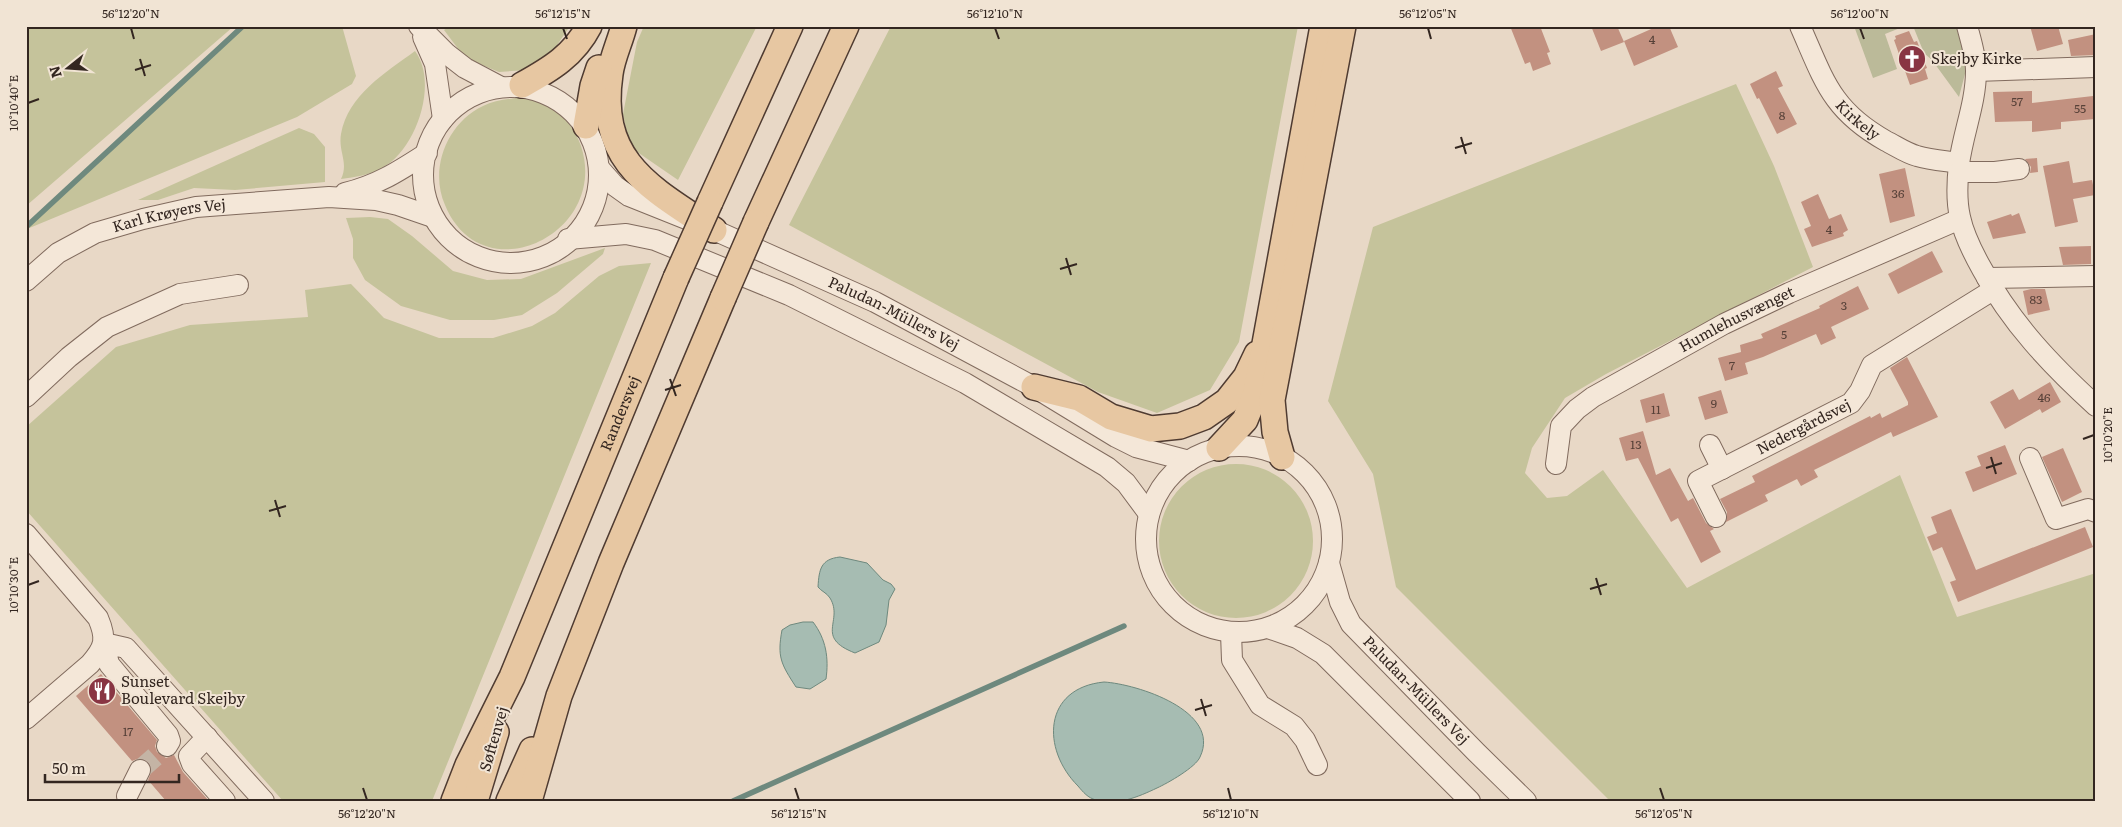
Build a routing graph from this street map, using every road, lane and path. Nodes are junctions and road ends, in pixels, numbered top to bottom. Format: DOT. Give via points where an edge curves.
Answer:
graph roads {
  1 [pos="418,26"];
  2 [pos="589,26"];
  3 [pos="623,26"];
  4 [pos="790,26"];
  5 [pos="846,26"];
  6 [pos="1323,26"];
  7 [pos="1343,26"];
  8 [pos="1800,26"];
  9 [pos="1967,26"];
  10 [pos="2096,67"];
  11 [pos="1976,71"];
  12 [pos="512,86"];
  13 [pos="443,119"];
  14 [pos="586,126"];
  15 [pos="427,153"];
  16 [pos="599,168"];
  17 [pos="1959,168"];
  18 [pos="2019,169"];
  19 [pos="329,197"];
  20 [pos="433,217"];
  21 [pos="1960,219"];
  22 [pos="714,230"];
  23 [pos="568,240"];
  24 [pos="2096,276"];
  25 [pos="26,281"];
  26 [pos="1990,284"];
  27 [pos="238,285"];
  28 [pos="1266,334"];
  29 [pos="1034,387"];
  30 [pos="26,397"];
  31 [pos="2096,406"];
  32 [pos="1710,445"];
  33 [pos="1219,448"];
  34 [pos="1282,457"];
  35 [pos="2030,458"];
  36 [pos="1189,461"];
  37 [pos="1556,464"];
  38 [pos="1722,469"];
  39 [pos="2096,512"];
  40 [pos="1149,514"];
  41 [pos="1716,517"];
  42 [pos="26,534"];
  43 [pos="1329,563"];
  44 [pos="1268,628"];
  45 [pos="1231,633"];
  46 [pos="104,644"];
  47 [pos="512,677"];
  48 [pos="559,696"];
  49 [pos="26,719"];
  50 [pos="207,737"];
  51 [pos="166,746"];
  52 [pos="1317,765"];
  53 [pos="140,770"];
  54 [pos="127,796"];
  55 [pos="224,801"];
  56 [pos="264,801"];
  57 [pos="454,801"];
  58 [pos="475,801"];
  59 [pos="508,801"];
  60 [pos="529,801"];
  61 [pos="1470,801"];
  62 [pos="1526,801"];
  1 -- 12 [label="street" via="465,68"];
  1 -- 13 [label="street" via="435,64"];
  2 -- 12 [label="main road" via="581,42 552,68"];
  3 -- 14 [label="main road" via="603,57 593,86"];
  3 -- 22 [label="main road" via="610,72 608,98 610,123 617,144 628,164 650,188"];
  4 -- 47 [label="main road, Randersvej, bridge" via="676,278"];
  5 -- 48 [label="main road, bridge" via="723,298 611,563"];
  6 -- 28 [label="main road"];
  7 -- 34 [label="main road" via="1272,400 1275,432"];
  8 -- 17 [label="street, Kirkely" via="1825,82 1852,118 1864,128 1917,156"];
  9 -- 11 [label="street"];
  10 -- 11 [label="street"];
  11 -- 17 [label="street" via="1974,100"];
  12 -- 13 [label="street" via="475,95"];
  12 -- 14 [label="street" via="547,91 568,105"];
  13 -- 15 [label="street"];
  14 -- 16 [label="street"];
  15 -- 19 [label="street, Karl Krøyers Vej" via="389,178"];
  15 -- 20 [label="street" via="425,187"];
  16 -- 22 [label="street, Paludan-Müllers Vej" via="629,196"];
  16 -- 23 [label="street" via="595,200"];
  17 -- 18 [label="street, Kirkely" via="1995,172"];
  17 -- 21 [label="street" via="1957,197"];
  19 -- 20 [label="street, Karl Krøyers Vej" via="376,200"];
  19 -- 25 [label="street, Karl Krøyers Vej" via="196,207 143,219 95,233 58,253"];
  20 -- 23 [label="street" via="453,242 477,258 501,264 529,262 549,254"];
  21 -- 26 [label="street" via="1970,247"];
  21 -- 37 [label="street, Humlehusvænget" via="1748,313 1593,397 1561,426"];
  22 -- 29 [label="street, Paludan-Müllers Vej" via="875,302"];
  23 -- 40 [label="street, Paludan-Müllers Vej" via="626,234 655,240 790,295 965,383 1107,467 1126,483"];
  24 -- 26 [label="street"];
  26 -- 31 [label="street" via="2017,325"];
  26 -- 38 [label="street, Nedergårdsvej" via="1872,365 1852,403"];
  27 -- 30 [label="street" via="180,294 107,327"];
  28 -- 29 [label="main road" via="1246,377 1227,401 1204,417 1180,426 1151,429 1111,417 1079,398"];
  28 -- 33 [label="main road" via="1256,393 1245,420"];
  29 -- 36 [label="street, Paludan-Müllers Vej" via="1136,447"];
  32 -- 38 [label="street"];
  33 -- 34 [label="street" via="1241,446 1262,449"];
  33 -- 36 [label="street"];
  34 -- 43 [label="street" via="1304,473 1320,494 1330,519 1332,545"];
  35 -- 39 [label="street" via="2056,519 2088,509"];
  36 -- 40 [label="street" via="1170,476 1157,494"];
  38 -- 41 [label="street, Nedergårdsvej" via="1698,481"];
  40 -- 45 [label="street" via="1145,542 1150,568 1162,593 1181,613 1204,626"];
  42 -- 46 [label="street" via="98,618"];
  43 -- 44 [label="street" via="1313,596 1293,615"];
  43 -- 62 [label="street, Paludan-Müllers Vej" via="1340,602 1351,624"];
  44 -- 45 [label="street"];
  44 -- 61 [label="street" via="1296,638 1323,654"];
  45 -- 52 [label="street" via="1232,660 1260,705 1294,726"];
  46 -- 49 [label="street" via="90,664"];
  46 -- 50 [label="street" via="126,648"];
  46 -- 51 [label="street" via="109,664 168,735 170,741"];
  47 -- 57 [label="main road, Randersvej" via="468,765"];
  47 -- 58 [label="main road, Søftenvej"];
  48 -- 59 [label="main road"];
  48 -- 60 [label="main road"];
  50 -- 55 [label="street" via="189,756 192,764"];
  50 -- 56 [label="street"];
  53 -- 54 [label="street"];
}
